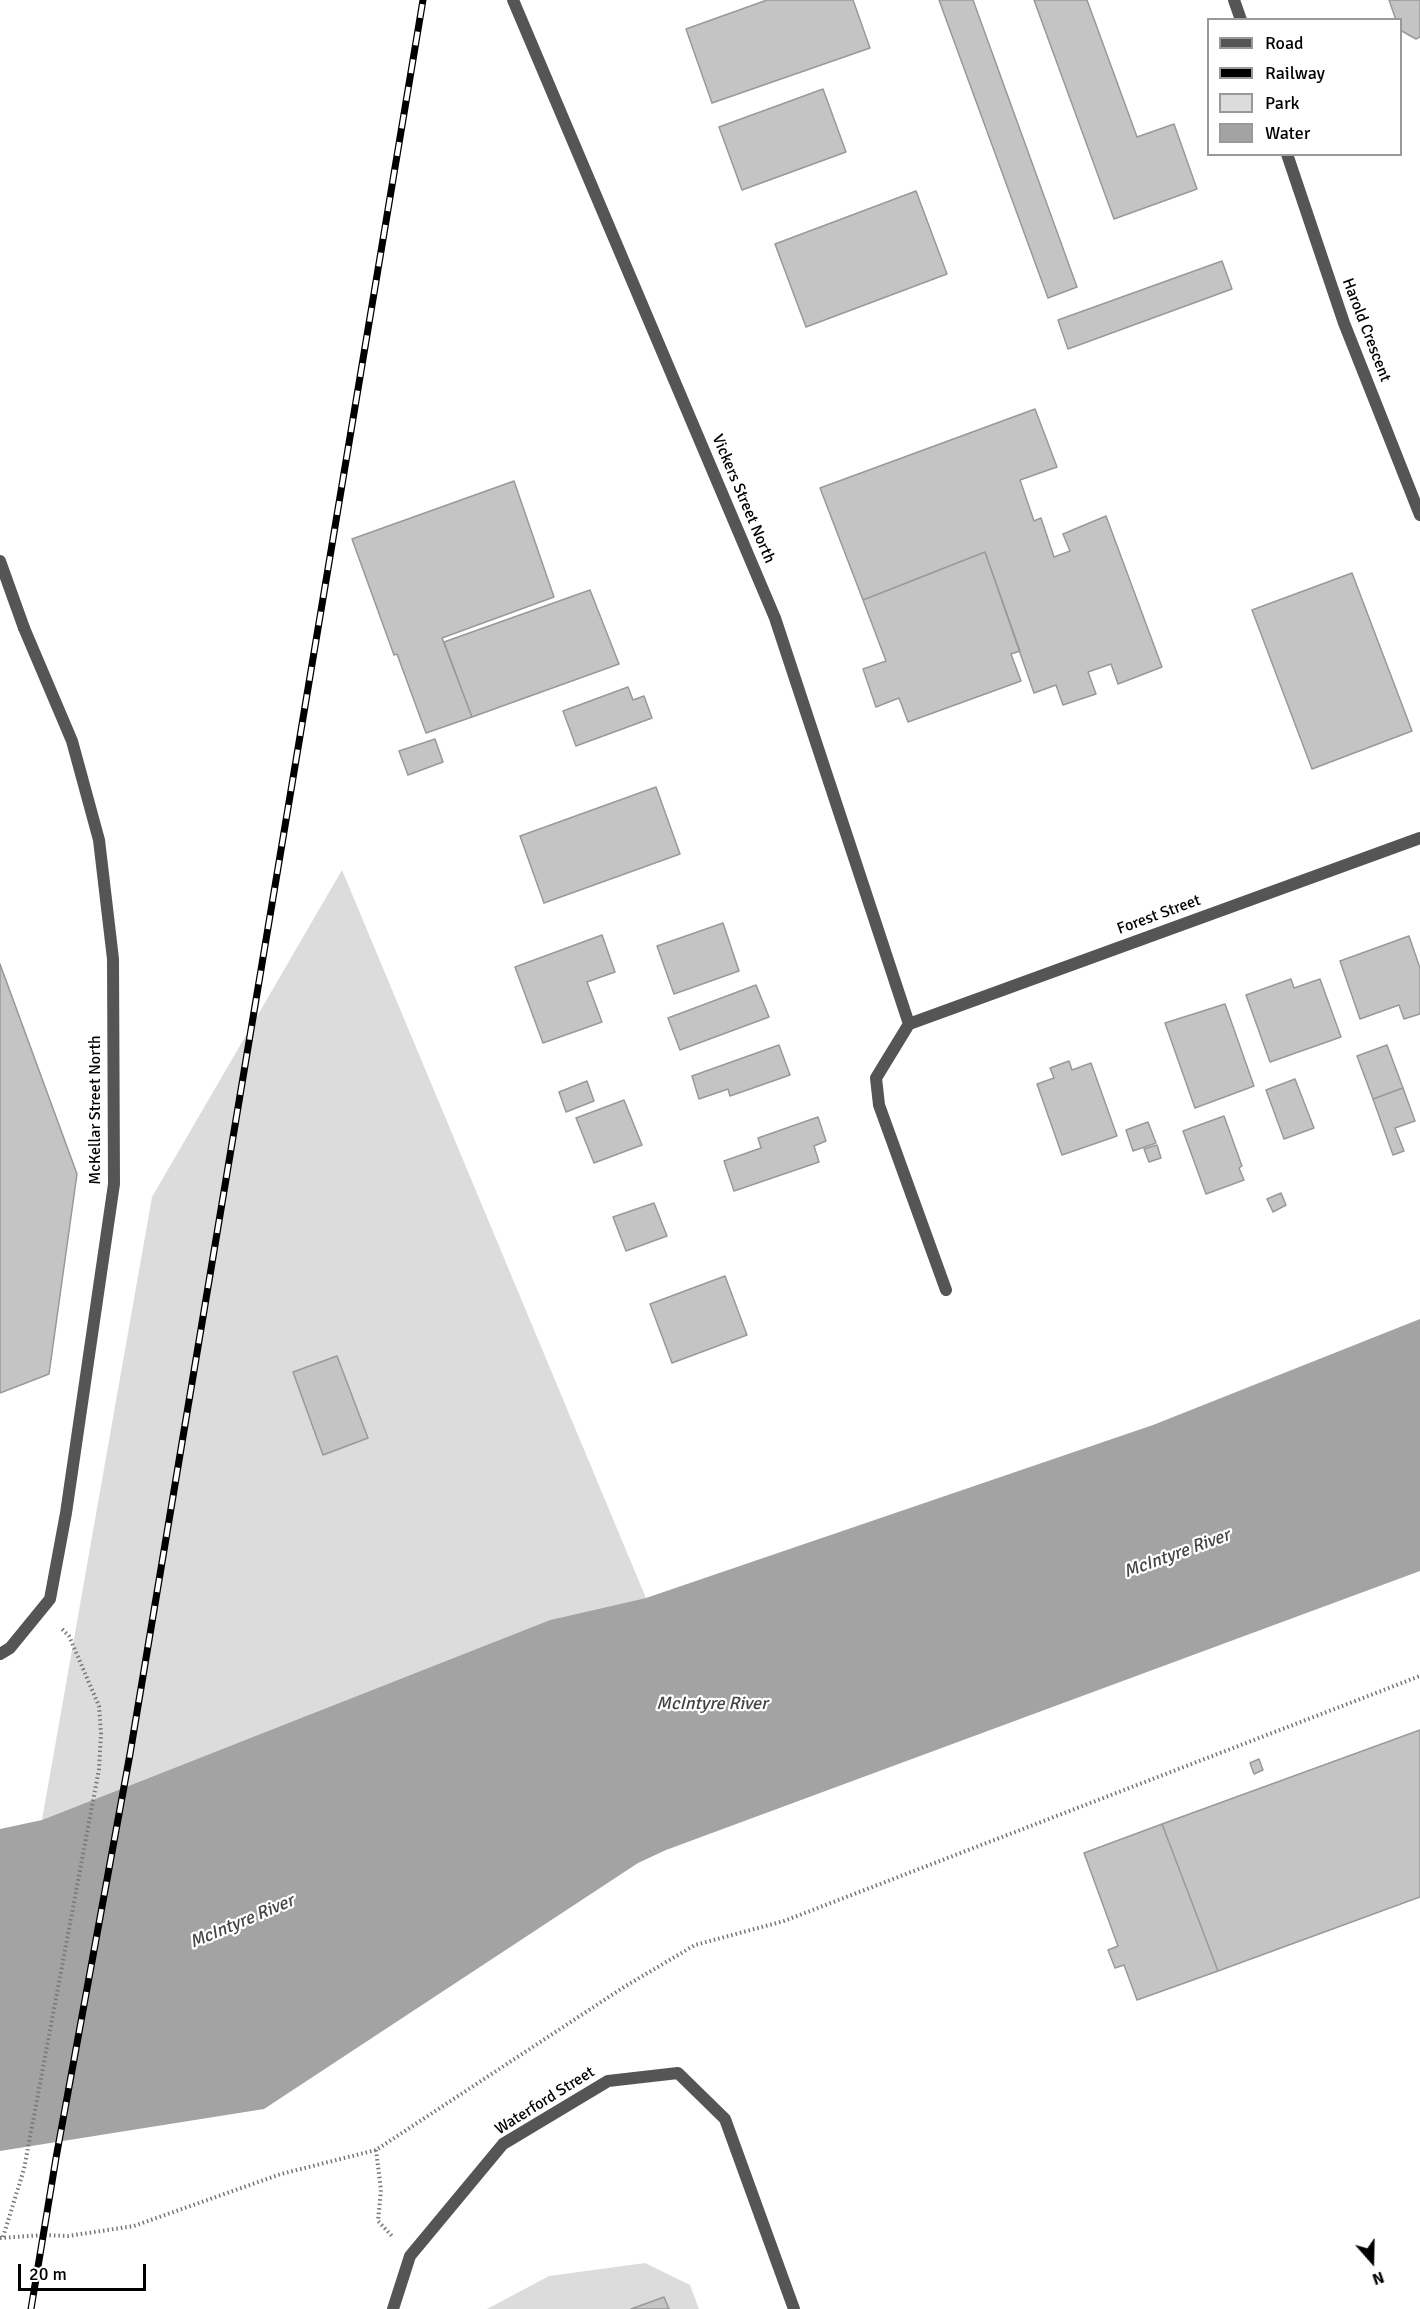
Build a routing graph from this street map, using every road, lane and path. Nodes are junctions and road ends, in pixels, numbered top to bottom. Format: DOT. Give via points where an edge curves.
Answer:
graph roads {
  1 [pos="513,0"];
  2 [pos="1234,0"];
  3 [pos="1240,18"];
  4 [pos="1288,156"];
  5 [pos="1420,515"];
  6 [pos="0,561"];
  7 [pos="1420,838"];
  8 [pos="909,1024"];
  9 [pos="946,1290"];
  10 [pos="41,1610"];
  11 [pos="0,1654"];
  12 [pos="1420,1676"];
  13 [pos="376,2150"];
  14 [pos="2,2237"];
  15 [pos="410,2256"];
  16 [pos="393,2309"];
  17 [pos="794,2309"];
  1 -- 8 [label="street, Vickers Street North" via="775,618"];
  2 -- 3 [label="street"];
  4 -- 5 [label="street, Harold Crescent" via="1344,323"];
  6 -- 10 [label="street, McKellar Street North" via="72,741 99,840 113,959 114,1184 66,1513 50,1599"];
  7 -- 8 [label="street, Forest Street"];
  8 -- 9 [label="street" via="876,1078 879,1105"];
  10 -- 11 [label="street, McKellar Street North" via="10,1648"];
  10 -- 14 [label="path" via="69,1636 99,1706 99,1769 24,2169"];
  12 -- 13 [label="path" via="784,1921 695,1945 624,1987"];
  13 -- 14 [label="path" via="281,2174 134,2226 68,2236"];
  13 -- 15 [label="path" via="381,2190 378,2221"];
  15 -- 16 [label="street, Waterford Street"];
  15 -- 17 [label="street, Waterford Street" via="503,2144 609,2081 678,2073 725,2119"];
}
